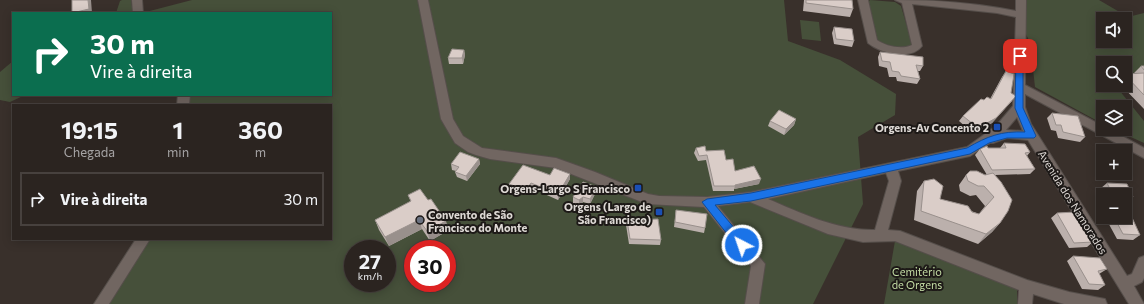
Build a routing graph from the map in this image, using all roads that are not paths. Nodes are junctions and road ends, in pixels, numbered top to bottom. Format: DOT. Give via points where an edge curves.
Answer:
graph roads {
  1 [pos="137,0"];
  2 [pos="423,0"];
  3 [pos="863,0"];
  4 [pos="902,0"];
  5 [pos="1021,0"];
  6 [pos="138,12"];
  7 [pos="1020,15"];
  8 [pos="1018,86"];
  9 [pos="1019,108"];
  10 [pos="1000,129"];
  11 [pos="1028,130"];
  12 [pos="986,141"];
  13 [pos="1144,153"];
  14 [pos="889,168"];
  15 [pos="751,197"];
  16 [pos="707,202"];
  17 [pos="880,236"];
  18 [pos="142,240"];
  19 [pos="1144,262"];
  20 [pos="1124,284"];
  21 [pos="1026,286"];
  22 [pos="101,304"];
  23 [pos="752,304"];
  24 [pos="1025,304"];
  25 [pos="1100,304"];
  26 [pos="1137,304"];
  1 -- 6 [label="street"];
  2 -- 16 [label="street" via="447,119 452,133 460,141 484,153 556,163 647,199"];
  3 -- 4 [label="street" via="875,45 881,48 914,50 917,46"];
  4 -- 7 [label="street" via="997,10"];
  5 -- 7 [label="street, Avenida dos Namorados"];
  7 -- 8 [label="street, Avenida dos Namorados"];
  8 -- 9 [label="street, Avenida dos Namorados"];
  8 -- 13 [label="street"];
  9 -- 10 [label="street"];
  9 -- 11 [label="street, Avenida dos Namorados"];
  10 -- 11 [label="street" via="1013,125"];
  10 -- 12 [label="street"];
  11 -- 12 [label="street"];
  11 -- 20 [label="street, Avenida dos Namorados"];
  12 -- 14 [label="street" via="970,151"];
  14 -- 15 [label="street"];
  14 -- 17 [label="street" via="894,174 895,181"];
  15 -- 16 [label="street"];
  15 -- 17 [label="street" via="828,228 863,236"];
  16 -- 23 [label="street" via="758,264"];
  17 -- 21 [label="street" via="895,235"];
  18 -- 22 [label="street"];
  19 -- 20 [label="street" via="1137,278"];
  20 -- 26 [label="street, Avenida dos Namorados"];
  21 -- 24 [label="street"];
  21 -- 25 [label="street"];
}
